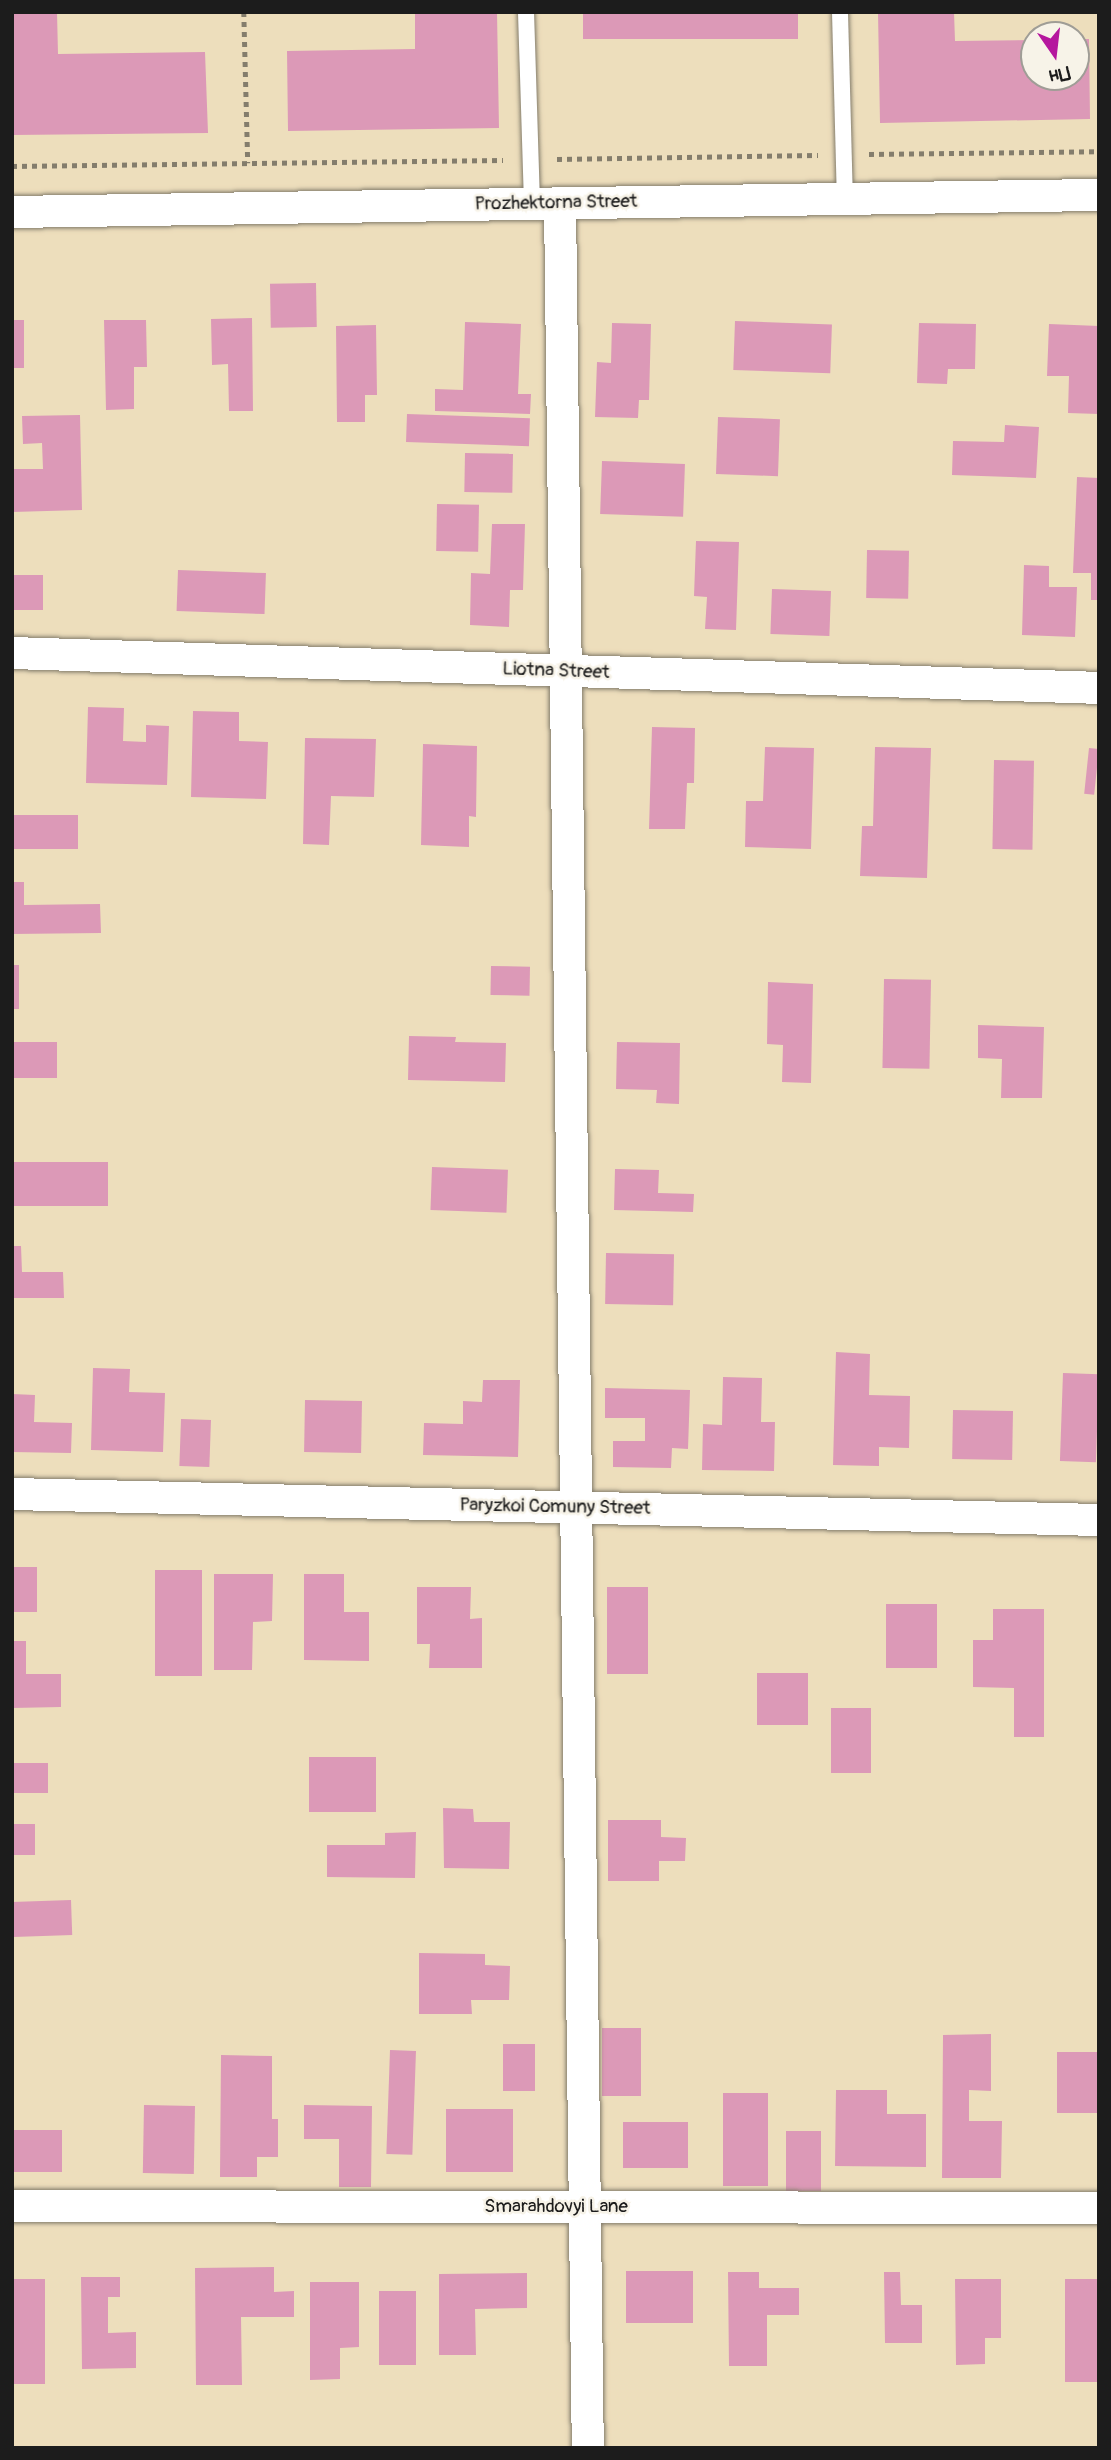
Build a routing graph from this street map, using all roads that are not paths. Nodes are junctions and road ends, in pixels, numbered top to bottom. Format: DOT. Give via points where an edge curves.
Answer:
graph roads {
  1 [pos="526,12"];
  2 [pos="840,12"];
  3 [pos="1099,195"];
  4 [pos="845,197"];
  5 [pos="546,204"];
  6 [pos="12,212"];
  7 [pos="12,653"];
  8 [pos="566,671"];
  9 [pos="1099,688"];
  10 [pos="12,1494"];
  11 [pos="576,1508"];
  12 [pos="1099,1520"];
  13 [pos="12,2206"];
  14 [pos="585,2207"];
  15 [pos="1099,2208"];
  16 [pos="588,2448"];
  1 -- 5 [label="lane"];
  2 -- 4 [label="lane"];
  3 -- 4 [label="street, Prozhektorna Street"];
  4 -- 5 [label="street, Prozhektorna Street"];
  5 -- 6 [label="street, Prozhektorna Street"];
  5 -- 8 [label="street"];
  7 -- 8 [label="street, Liotna Street"];
  8 -- 9 [label="street, Liotna Street"];
  8 -- 11 [label="street"];
  10 -- 11 [label="street, Paryzkoi Comuny Street"];
  11 -- 12 [label="street, Paryzkoi Comuny Street"];
  11 -- 14 [label="street"];
  13 -- 14 [label="street, Smarahdovyi Lane"];
  14 -- 15 [label="street, Smarahdovyi Lane"];
  14 -- 16 [label="street"];
}
